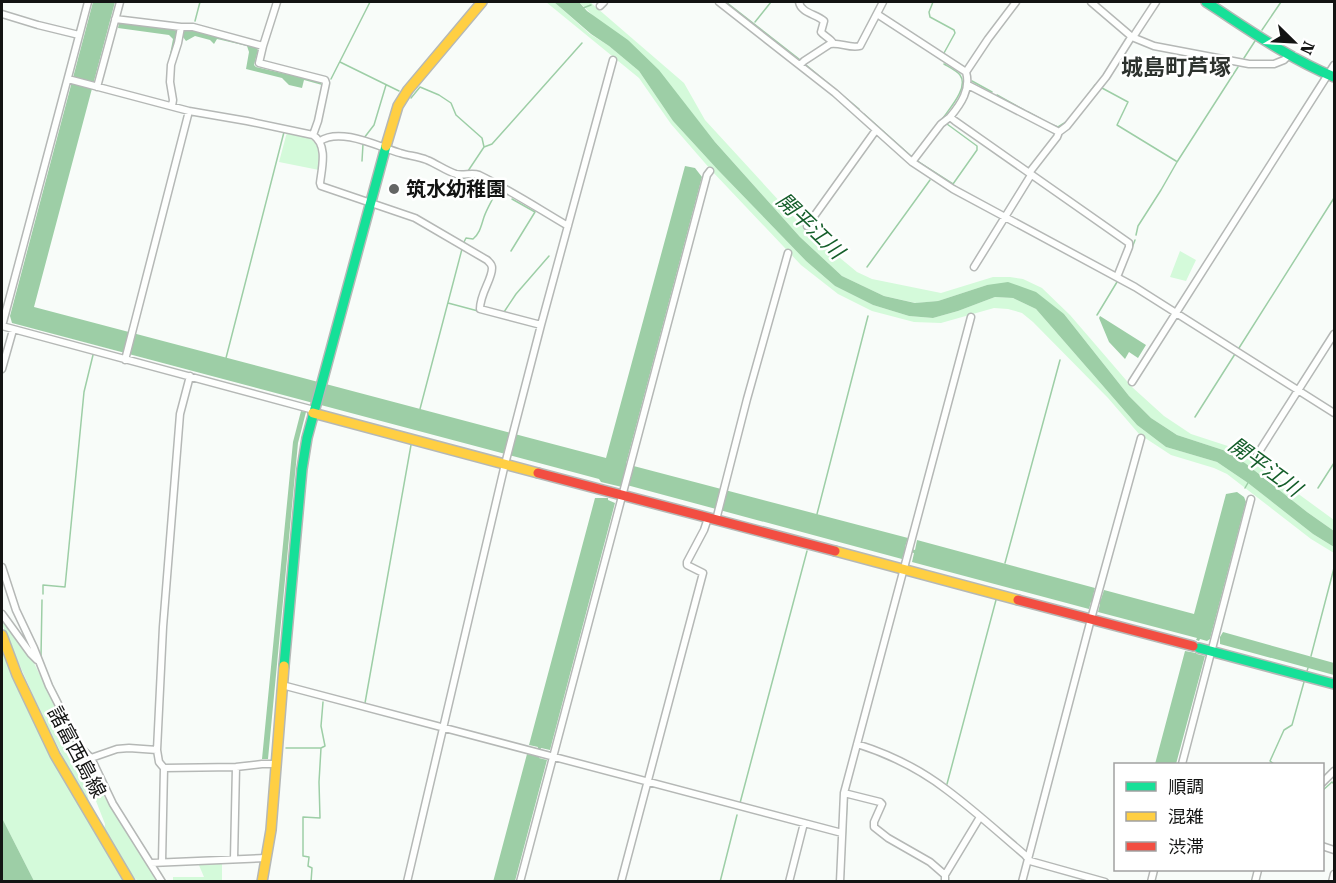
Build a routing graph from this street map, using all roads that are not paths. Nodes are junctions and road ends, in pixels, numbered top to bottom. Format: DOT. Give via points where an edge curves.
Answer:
graph roads {
  1 [pos="88,2"];
  2 [pos="120,2"];
  3 [pos="278,2"];
  4 [pos="482,2"];
  5 [pos="719,2"];
  6 [pos="800,2"];
  7 [pos="883,2"];
  8 [pos="1016,2"];
  9 [pos="1091,2"];
  10 [pos="1156,2"];
  11 [pos="1206,2"];
  12 [pos="2,14"];
  13 [pos="877,14"];
  14 [pos="115,19"];
  15 [pos="180,29"];
  16 [pos="79,34"];
  17 [pos="1132,37"];
  18 [pos="833,43"];
  19 [pos="263,46"];
  20 [pos="1289,55"];
  21 [pos="612,60"];
  22 [pos="800,65"];
  23 [pos="1335,65"];
  24 [pos="966,72"];
  25 [pos="1331,76"];
  26 [pos="68,79"];
  27 [pos="968,85"];
  28 [pos="97,87"];
  29 [pos="172,106"];
  30 [pos="189,111"];
  31 [pos="950,117"];
  32 [pos="876,130"];
  33 [pos="1059,132"];
  34 [pos="313,135"];
  35 [pos="320,141"];
  36 [pos="385,148"];
  37 [pos="912,162"];
  38 [pos="710,171"];
  39 [pos="1030,174"];
  40 [pos="370,203"];
  41 [pos="1006,217"];
  42 [pos="568,226"];
  43 [pos="807,226"];
  44 [pos="788,253"];
  45 [pos="974,267"];
  46 [pos="1116,277"];
  47 [pos="1177,313"];
  48 [pos="971,317"];
  49 [pos="541,325"];
  50 [pos="2,326"];
  51 [pos="13,330"];
  52 [pos="1335,334"];
  53 [pos="126,357"];
  54 [pos="2,369"];
  55 [pos="189,376"];
  56 [pos="1132,382"];
  57 [pos="1299,390"];
  58 [pos="314,409"];
  59 [pos="1335,413"];
  60 [pos="1141,438"];
  61 [pos="1255,458"];
  62 [pos="506,460"];
  63 [pos="624,491"];
  64 [pos="1251,499"];
  65 [pos="714,517"];
  66 [pos="906,565"];
  67 [pos="2,567"];
  68 [pos="2,614"];
  69 [pos="1091,619"];
  70 [pos="2,635"];
  71 [pos="1211,651"];
  72 [pos="38,660"];
  73 [pos="282,684"];
  74 [pos="1335,684"];
  75 [pos="444,728"];
  76 [pos="857,744"];
  77 [pos="157,750"];
  78 [pos="553,757"];
  79 [pos="91,758"];
  80 [pos="1183,763"];
  81 [pos="274,764"];
  82 [pos="236,767"];
  83 [pos="164,768"];
  84 [pos="1335,771"];
  85 [pos="648,781"];
  86 [pos="1324,782"];
  87 [pos="844,793"];
  88 [pos="980,817"];
  89 [pos="804,823"];
  90 [pos="842,833"];
  91 [pos="266,858"];
  92 [pos="234,859"];
  93 [pos="1028,860"];
  94 [pos="162,862"];
  95 [pos="151,863"];
  96 [pos="1335,874"];
  97 [pos="945,878"];
  98 [pos="265,879"];
  99 [pos="130,882"];
  100 [pos="162,882"];
  101 [pos="407,882"];
  102 [pos="520,882"];
  103 [pos="621,882"];
  104 [pos="789,882"];
  105 [pos="840,882"];
  106 [pos="1022,882"];
  107 [pos="1105,882"];
  108 [pos="1332,882"];
  1 -- 16 [label="street"];
  2 -- 14 [label="street"];
  3 -- 19 [label="street"];
  4 -- 36 [label="street" via="408,90 398,106"];
  5 -- 22 [label="street"];
  6 -- 18 [label="street" via="802,9 824,21 821,32"];
  7 -- 13 [label="street"];
  8 -- 24 [label="street"];
  9 -- 17 [label="street"];
  10 -- 17 [label="street"];
  11 -- 20 [label="street"];
  12 -- 16 [label="street"];
  13 -- 18 [label="street" via="857,48"];
  13 -- 24 [label="street"];
  14 -- 15 [label="street"];
  14 -- 28 [label="street"];
  15 -- 19 [label="street" via="193,27"];
  15 -- 29 [label="street" via="171,65"];
  16 -- 26 [label="street"];
  17 -- 20 [label="street" via="1154,46 1249,64 1274,64"];
  17 -- 33 [label="street" via="1106,77"];
  18 -- 22 [label="street"];
  19 -- 34 [label="street" via="260,64 326,81"];
  20 -- 25 [label="street"];
  21 -- 42 [label="street"];
  22 -- 32 [label="street"];
  23 -- 25 [label="street"];
  24 -- 27 [label="street"];
  25 -- 47 [label="street"];
  26 -- 28 [label="street"];
  26 -- 50 [label="street"];
  27 -- 31 [label="street"];
  27 -- 33 [label="street"];
  28 -- 29 [label="street"];
  29 -- 30 [label="street"];
  30 -- 34 [label="street"];
  30 -- 53 [label="street"];
  31 -- 37 [label="street"];
  31 -- 39 [label="street"];
  32 -- 37 [label="street"];
  32 -- 43 [label="street"];
  33 -- 39 [label="street"];
  34 -- 35 [label="street"];
  35 -- 36 [label="street" via="330,137 357,138"];
  35 -- 40 [label="street" via="321,186"];
  36 -- 40 [label="street"];
  36 -- 42 [label="street" via="424,159 456,174 478,175"];
  37 -- 41 [label="street"];
  38 -- 63 [label="street"];
  39 -- 41 [label="street"];
  39 -- 46 [label="street" via="1129,243"];
  40 -- 49 [label="street" via="425,223 487,260 492,269 480,309"];
  40 -- 58 [label="street"];
  41 -- 45 [label="street"];
  41 -- 46 [label="street"];
  42 -- 49 [label="street"];
  44 -- 65 [label="street"];
  46 -- 47 [label="street"];
  47 -- 56 [label="street"];
  47 -- 57 [label="street"];
  48 -- 66 [label="street"];
  49 -- 62 [label="street"];
  50 -- 51 [label="street"];
  51 -- 53 [label="street"];
  51 -- 54 [label="street"];
  52 -- 57 [label="street"];
  53 -- 55 [label="street"];
  55 -- 58 [label="street"];
  55 -- 77 [label="street" via="180,414"];
  57 -- 59 [label="street"];
  57 -- 61 [label="street"];
  58 -- 62 [label="street"];
  58 -- 73 [label="street" via="302,468"];
  60 -- 69 [label="street"];
  62 -- 63 [label="street"];
  62 -- 75 [label="street"];
  63 -- 65 [label="street"];
  63 -- 78 [label="street"];
  64 -- 71 [label="street"];
  65 -- 66 [label="street"];
  65 -- 85 [label="street" via="687,561 687,565 703,573"];
  66 -- 69 [label="street"];
  66 -- 76 [label="street"];
  67 -- 72 [label="street"];
  68 -- 72 [label="street"];
  69 -- 71 [label="street"];
  69 -- 93 [label="street"];
  70 -- 99 [label="street, 諸富西島線" via="55,755"];
  71 -- 74 [label="street"];
  71 -- 80 [label="street"];
  72 -- 79 [label="street" via="80,747"];
  73 -- 75 [label="street"];
  73 -- 81 [label="street"];
  75 -- 78 [label="street"];
  75 -- 101 [label="street"];
  76 -- 87 [label="street"];
  76 -- 88 [label="street" via="923,774"];
  77 -- 79 [label="street" via="117,749"];
  77 -- 83 [label="street"];
  78 -- 85 [label="street"];
  78 -- 102 [label="street"];
  79 -- 95 [label="street" via="113,804"];
  81 -- 82 [label="street"];
  81 -- 91 [label="street"];
  82 -- 83 [label="street"];
  82 -- 92 [label="street"];
  83 -- 94 [label="street"];
  84 -- 86 [label="street"];
  85 -- 89 [label="street"];
  85 -- 103 [label="street"];
  87 -- 90 [label="street"];
  87 -- 97 [label="street" via="880,802 874,827 930,862"];
  88 -- 93 [label="street"];
  88 -- 97 [label="street"];
  89 -- 90 [label="street"];
  89 -- 104 [label="street"];
  90 -- 105 [label="street"];
  91 -- 92 [label="street"];
  91 -- 98 [label="street"];
  92 -- 94 [label="street"];
  93 -- 106 [label="street"];
  93 -- 107 [label="street"];
  94 -- 95 [label="street"];
  95 -- 100 [label="street"];
  96 -- 108 [label="street"];
}
